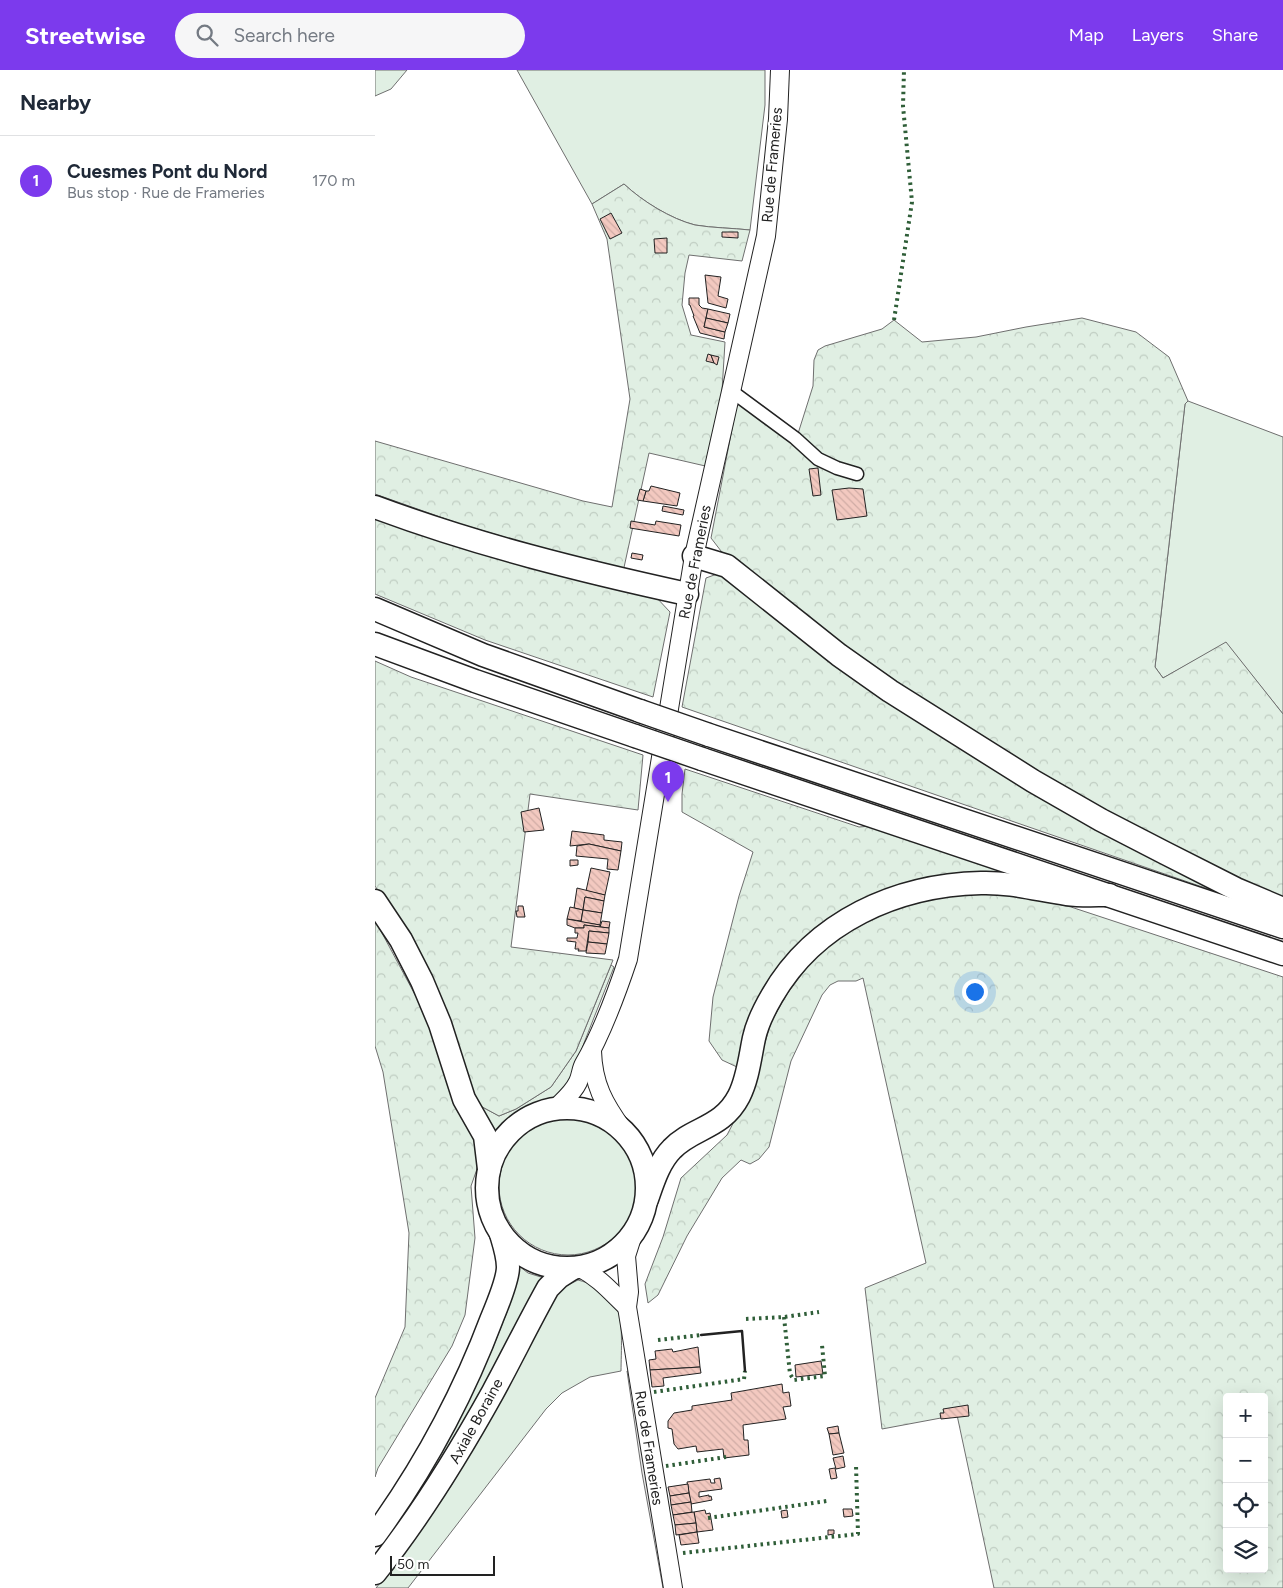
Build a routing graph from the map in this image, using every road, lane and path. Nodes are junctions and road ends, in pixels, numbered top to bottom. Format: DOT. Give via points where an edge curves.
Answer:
graph roads {
  1 [pos="779,70"];
  2 [pos="730,390"];
  3 [pos="857,474"];
  4 [pos="375,507"];
  5 [pos="694,556"];
  6 [pos="687,594"];
  7 [pos="375,609"];
  8 [pos="375,644"];
  9 [pos="1109,895"];
  10 [pos="375,901"];
  11 [pos="1283,909"];
  12 [pos="1283,927"];
  13 [pos="1283,954"];
  14 [pos="592,1050"];
  15 [pos="555,1109"];
  16 [pos="623,1130"];
  17 [pos="489,1170"];
  18 [pos="647,1199"];
  19 [pos="501,1233"];
  20 [pos="633,1234"];
  21 [pos="576,1268"];
  22 [pos="627,1308"];
  23 [pos="375,1535"];
  24 [pos="375,1573"];
  25 [pos="673,1588"];
  1 -- 2 [label="main road, Rue de Frameries" via="778,119 766,236"];
  2 -- 3 [label="street" via="818,459"];
  2 -- 5 [label="main road, Rue de Frameries"];
  4 -- 6 [label="highway" via="513,553"];
  5 -- 6 [label="main road, Rue de Frameries"];
  5 -- 11 [label="highway" via="727,566 823,643 890,691 1033,781 1165,853"];
  6 -- 14 [label="main road, Rue de Frameries" via="628,959"];
  7 -- 12 [label="highway, bridge" via="483,655 640,711"];
  8 -- 9 [label="highway, bridge" via="702,759"];
  9 -- 13 [label="highway"];
  9 -- 18 [label="highway" via="1068,894 982,882 910,892 849,917 820,937 793,964 771,996 755,1035 739,1096 729,1111 713,1125 672,1148"];
  10 -- 17 [label="highway" via="401,940 422,981 440,1024 464,1099 485,1136"];
  14 -- 15 [label="main road, Rue de Frameries" via="578,1082"];
  14 -- 16 [label="main road" via="603,1100"];
  15 -- 16 [label="highway" via="570,1108 599,1114"];
  15 -- 17 [label="highway" via="540,1113 513,1129 503,1141"];
  16 -- 18 [label="highway" via="643,1162"];
  17 -- 19 [label="highway" via="489,1202"];
  18 -- 20 [label="highway"];
  19 -- 21 [label="highway" via="511,1246 539,1264"];
  19 -- 23 [label="highway, Axiale Boraine" via="508,1268 481,1347 426,1457"];
  20 -- 21 [label="highway" via="610,1256"];
  20 -- 22 [label="main road, Rue de Frameries" via="626,1256"];
  21 -- 22 [label="main road" via="593,1274"];
  21 -- 24 [label="highway, Axiale Boraine" via="559,1277 548,1288 442,1480"];
  22 -- 25 [label="main road, Rue de Frameries"];
}
